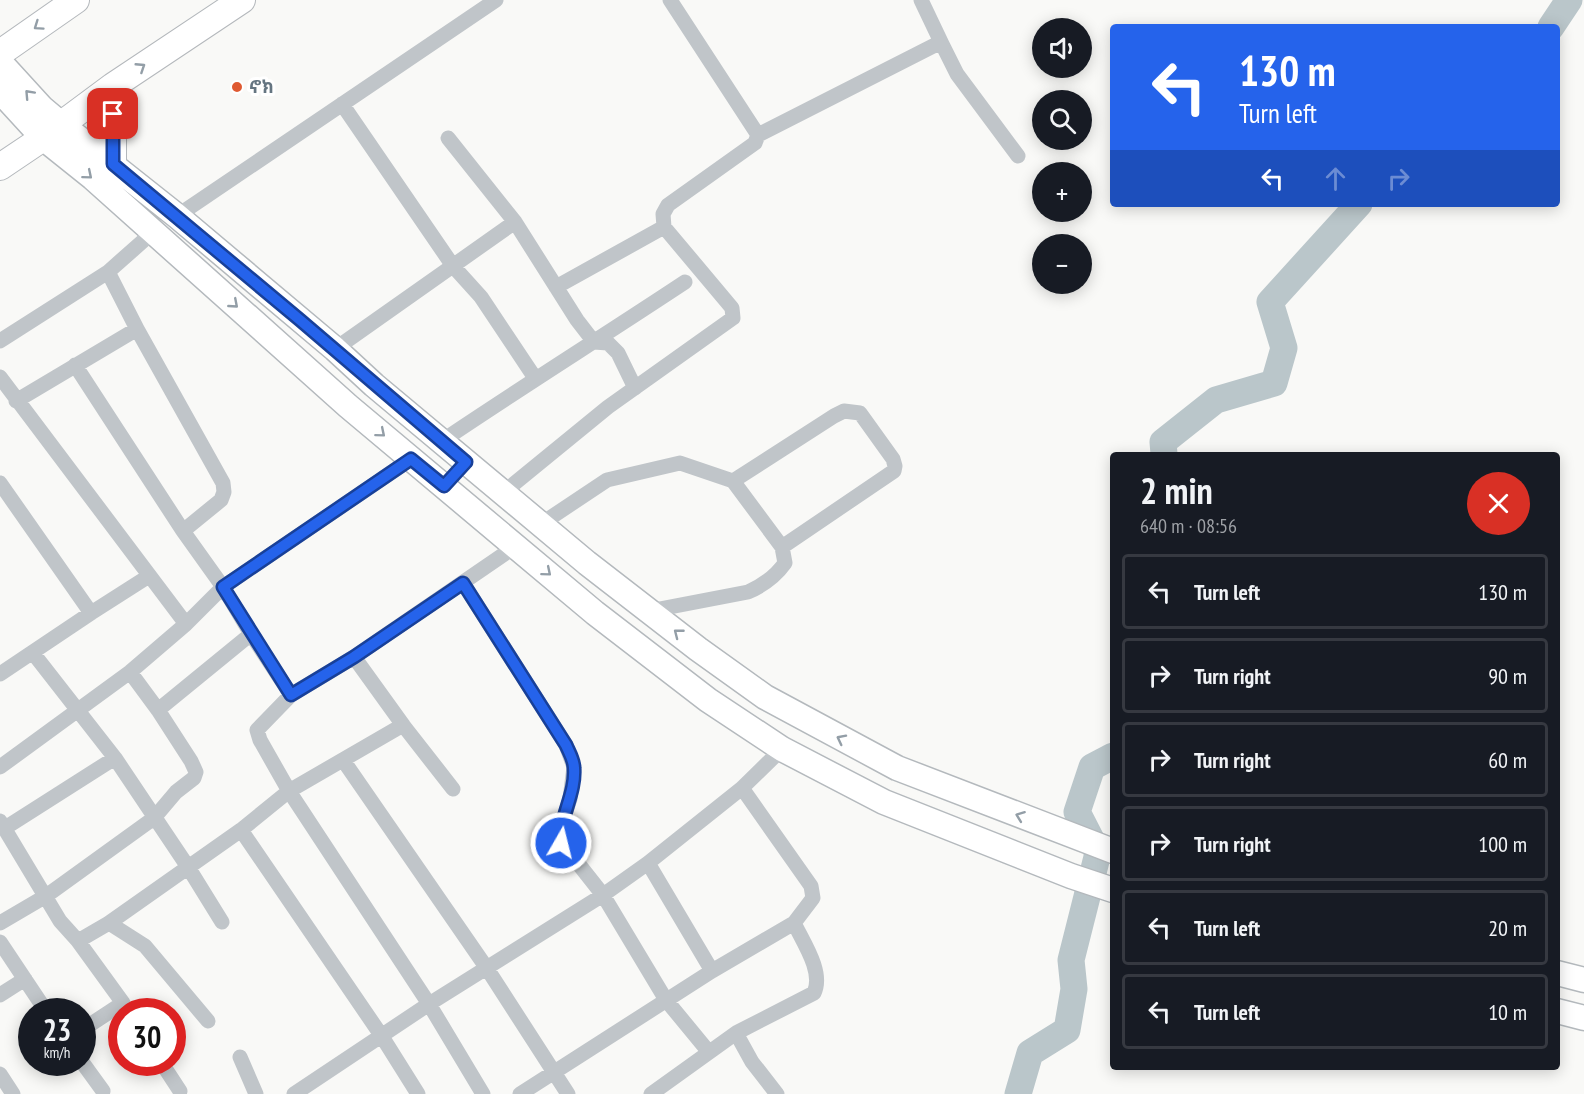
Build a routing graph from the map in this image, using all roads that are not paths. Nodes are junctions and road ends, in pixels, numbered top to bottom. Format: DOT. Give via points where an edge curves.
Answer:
graph roads {
  1 [pos="76,0"];
  2 [pos="242,0"];
  3 [pos="496,0"];
  4 [pos="670,0"];
  5 [pos="921,0"];
  6 [pos="941,42"];
  7 [pos="0,53"];
  8 [pos="0,62"];
  9 [pos="113,86"];
  10 [pos="0,91"];
  11 [pos="342,104"];
  12 [pos="52,131"];
  13 [pos="758,135"];
  14 [pos="448,138"];
  15 [pos="1018,156"];
  16 [pos="113,164"];
  17 [pos="0,167"];
  18 [pos="177,216"];
  19 [pos="515,222"];
  20 [pos="664,227"];
  21 [pos="152,233"];
  22 [pos="453,266"];
  23 [pos="108,272"];
  24 [pos="685,282"];
  25 [pos="556,287"];
  26 [pos="137,329"];
  27 [pos="0,341"];
  28 [pos="594,342"];
  29 [pos="335,349"];
  30 [pos="75,365"];
  31 [pos="0,377"];
  32 [pos="535,378"];
  33 [pos="635,388"];
  34 [pos="16,401"];
  35 [pos="442,441"];
  36 [pos="411,459"];
  37 [pos="466,462"];
  38 [pos="733,481"];
  39 [pos="0,483"];
  40 [pos="444,486"];
  41 [pos="504,492"];
  42 [pos="542,524"];
  43 [pos="183,531"];
  44 [pos="516,546"];
  45 [pos="782,548"];
  46 [pos="149,576"];
  47 [pos="463,583"];
  48 [pos="223,587"];
  49 [pos="649,611"];
  50 [pos="91,612"];
  51 [pos="186,624"];
  52 [pos="251,634"];
  53 [pos="33,653"];
  54 [pos="354,657"];
  55 [pos="130,672"];
  56 [pos="0,674"];
  57 [pos="291,695"];
  58 [pos="78,710"];
  59 [pos="158,710"];
  60 [pos="403,725"];
  61 [pos="782,749"];
  62 [pos="115,758"];
  63 [pos="343,760"];
  64 [pos="0,766"];
  65 [pos="897,768"];
  66 [pos="742,788"];
  67 [pos="453,789"];
  68 [pos="289,791"];
  69 [pos="884,802"];
  70 [pos="154,818"];
  71 [pos="3,824"];
  72 [pos="241,830"];
  73 [pos="1108,850"];
  74 [pos="648,863"];
  75 [pos="188,867"];
  76 [pos="1107,888"];
  77 [pos="46,896"];
  78 [pos="603,896"];
  79 [pos="222,922"];
  80 [pos="0,923"];
  81 [pos="109,923"];
  82 [pos="794,923"];
  83 [pos="78,941"];
  84 [pos="0,942"];
  85 [pos="486,967"];
  86 [pos="712,971"];
  87 [pos="1560,974"];
  88 [pos="25,979"];
  89 [pos="1584,980"];
  90 [pos="0,995"];
  91 [pos="37,998"];
  92 [pos="119,998"];
  93 [pos="666,1000"];
  94 [pos="429,1004"];
  95 [pos="1560,1012"];
  96 [pos="1584,1018"];
  97 [pos="208,1021"];
  98 [pos="736,1033"];
  99 [pos="381,1035"];
  100 [pos="708,1052"];
  101 [pos="240,1057"];
  102 [pos="554,1072"];
  103 [pos="0,1074"];
  104 [pos="92,1076"];
  105 [pos="170,1076"];
  106 [pos="103,1090"];
  107 [pos="180,1091"];
  108 [pos="13,1094"];
  109 [pos="256,1094"];
  110 [pos="294,1094"];
  111 [pos="418,1094"];
  112 [pos="483,1094"];
  113 [pos="520,1094"];
  114 [pos="568,1094"];
  115 [pos="651,1094"];
  116 [pos="777,1094"];
  1 -- 7 [label="highway, one-way"];
  9 -- 2 [label="highway, one-way"];
  3 -- 11 [label="street"];
  4 -- 13 [label="street"];
  5 -- 6 [label="street"];
  6 -- 13 [label="street"];
  6 -- 15 [label="street" via="957,74"];
  12 -- 8 [label="main road, one-way" via="42,108"];
  9 -- 12 [label="highway"];
  9 -- 16 [label="highway"];
  10 -- 12 [label="main road"];
  11 -- 18 [label="street"];
  11 -- 22 [label="street"];
  12 -- 16 [label="main road"];
  12 -- 17 [label="highway"];
  12 -- 21 [label="main road, one-way" via="93,178"];
  13 -- 20 [label="street" via="755,143 668,205 663,214"];
  14 -- 19 [label="street"];
  16 -- 18 [label="main road"];
  18 -- 29 [label="main road"];
  19 -- 22 [label="street"];
  19 -- 25 [label="street"];
  20 -- 25 [label="street"];
  20 -- 33 [label="street" via="734,313 733,318"];
  21 -- 23 [label="street"];
  21 -- 36 [label="main road, one-way"];
  22 -- 29 [label="street"];
  22 -- 32 [label="street" via="482,297"];
  23 -- 26 [label="street"];
  23 -- 27 [label="street"];
  24 -- 28 [label="street"];
  25 -- 28 [label="street"];
  26 -- 30 [label="street"];
  26 -- 43 [label="street" via="223,483 221,500"];
  28 -- 32 [label="street"];
  28 -- 33 [label="street" via="608,343 618,352"];
  29 -- 35 [label="main road"];
  30 -- 34 [label="street"];
  30 -- 43 [label="street"];
  31 -- 34 [label="street"];
  32 -- 35 [label="street"];
  33 -- 41 [label="street"];
  34 -- 46 [label="street"];
  35 -- 37 [label="main road"];
  36 -- 40 [label="main road"];
  36 -- 48 [label="street"];
  37 -- 40 [label="main road"];
  37 -- 41 [label="main road"];
  38 -- 42 [label="street" via="680,463 663,466 607,480"];
  38 -- 45 [label="street"];
  38 -- 45 [label="street" via="834,416 844,411 860,413 893,459 894,471"];
  39 -- 50 [label="street"];
  40 -- 44 [label="main road"];
  41 -- 42 [label="main road"];
  42 -- 49 [label="main road"];
  43 -- 48 [label="street"];
  44 -- 47 [label="street"];
  44 -- 61 [label="main road, one-way" via="708,700"];
  45 -- 49 [label="street" via="785,563 762,586"];
  46 -- 50 [label="street"];
  46 -- 51 [label="street"];
  47 -- 54 [label="street"];
  47 -- 78 [label="street" via="566,745 574,767 570,799 560,830 561,843"];
  48 -- 51 [label="street"];
  48 -- 52 [label="street"];
  65 -- 49 [label="main road, one-way" via="765,697"];
  50 -- 53 [label="street"];
  51 -- 55 [label="street"];
  52 -- 57 [label="street"];
  52 -- 59 [label="street"];
  53 -- 56 [label="street"];
  53 -- 58 [label="street"];
  54 -- 57 [label="street"];
  54 -- 60 [label="street"];
  55 -- 58 [label="street"];
  55 -- 59 [label="street"];
  57 -- 68 [label="street" via="257,730"];
  58 -- 62 [label="street"];
  58 -- 64 [label="street"];
  59 -- 70 [label="street" via="196,772"];
  60 -- 63 [label="street"];
  60 -- 67 [label="street"];
  61 -- 66 [label="street"];
  61 -- 69 [label="main road"];
  62 -- 70 [label="street"];
  62 -- 71 [label="street"];
  63 -- 68 [label="street"];
  63 -- 85 [label="street"];
  65 -- 69 [label="main road"];
  73 -- 65 [label="main road, one-way"];
  66 -- 74 [label="street"];
  66 -- 82 [label="street" via="813,892 813,898"];
  68 -- 72 [label="street"];
  68 -- 94 [label="street"];
  69 -- 76 [label="main road"];
  70 -- 75 [label="street"];
  70 -- 77 [label="street"];
  71 -- 77 [label="street"];
  72 -- 75 [label="street"];
  72 -- 99 [label="street"];
  74 -- 78 [label="street"];
  74 -- 86 [label="street"];
  75 -- 79 [label="street"];
  75 -- 81 [label="street"];
  77 -- 80 [label="street"];
  77 -- 83 [label="street" via="60,921"];
  78 -- 85 [label="street"];
  78 -- 93 [label="street"];
  81 -- 83 [label="street"];
  81 -- 97 [label="street" via="145,946"];
  82 -- 86 [label="street"];
  82 -- 98 [label="street" via="816,971 818,986 814,993"];
  83 -- 92 [label="street"];
  84 -- 88 [label="street"];
  85 -- 94 [label="street"];
  85 -- 102 [label="street"];
  86 -- 93 [label="street"];
  87 -- 89 [label="main road"];
  88 -- 90 [label="street"];
  88 -- 91 [label="street"];
  93 -- 100 [label="street"];
  93 -- 102 [label="street"];
  94 -- 99 [label="street"];
  94 -- 112 [label="street"];
  95 -- 96 [label="main road"];
  98 -- 100 [label="street"];
  98 -- 116 [label="street"];
  99 -- 110 [label="street"];
  99 -- 111 [label="street"];
  100 -- 115 [label="street"];
  101 -- 109 [label="street"];
  102 -- 113 [label="street"];
  102 -- 114 [label="street"];
  103 -- 108 [label="street"];
  104 -- 106 [label="street"];
  105 -- 107 [label="street"];
}
